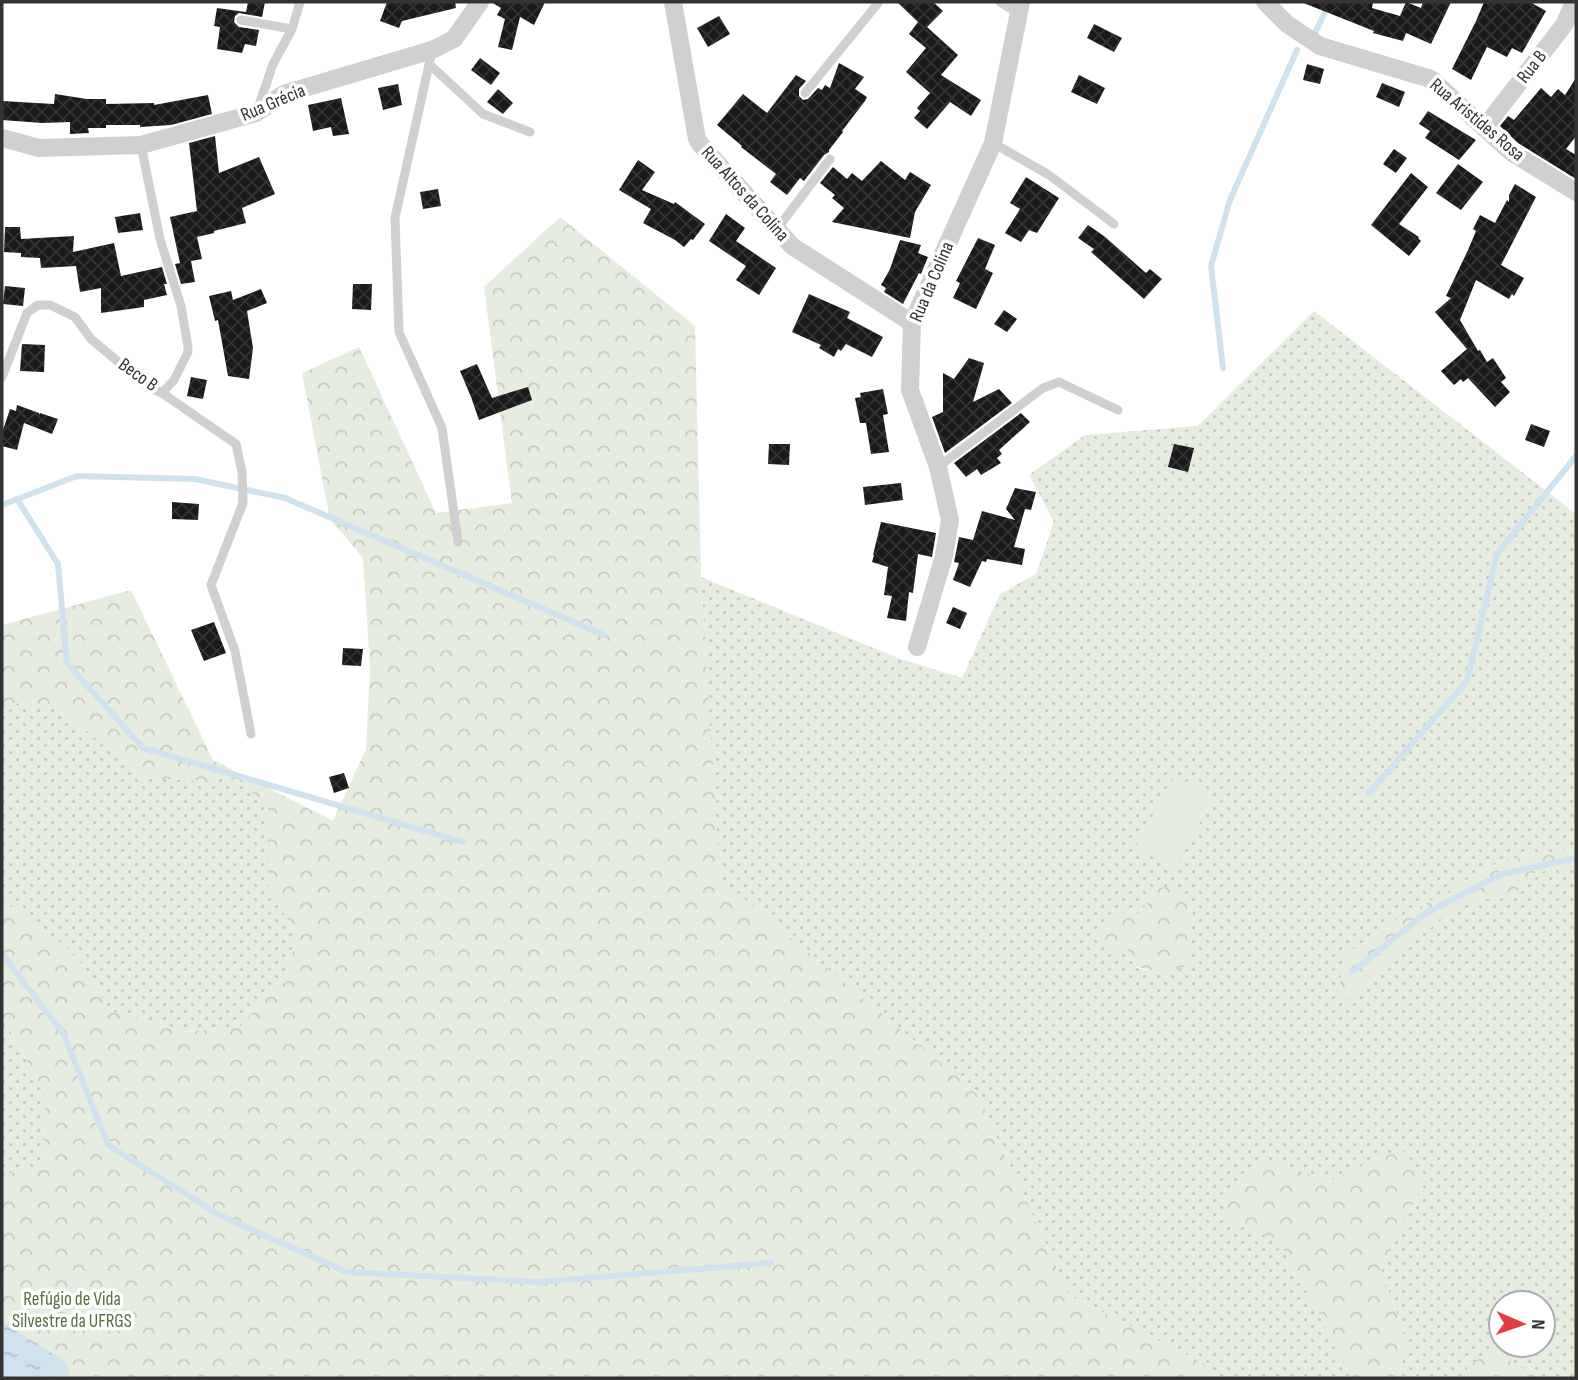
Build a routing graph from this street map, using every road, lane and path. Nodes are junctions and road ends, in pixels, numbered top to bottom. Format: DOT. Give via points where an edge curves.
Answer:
graph roads {
  1 [pos="300,2"];
  2 [pos="480,2"];
  3 [pos="673,2"];
  4 [pos="878,2"];
  5 [pos="1000,2"];
  6 [pos="1265,2"];
  7 [pos="1574,2"];
  8 [pos="1020,8"];
  9 [pos="242,20"];
  10 [pos="292,29"];
  11 [pos="431,57"];
  12 [pos="805,93"];
  13 [pos="256,113"];
  14 [pos="1484,128"];
  15 [pos="530,132"];
  16 [pos="2,138"];
  17 [pos="993,143"];
  18 [pos="141,145"];
  19 [pos="830,159"];
  20 [pos="1576,192"];
  21 [pos="1114,224"];
  22 [pos="777,229"];
  23 [pos="912,323"];
  24 [pos="2,377"];
  25 [pos="162,393"];
  26 [pos="1118,410"];
  27 [pos="938,467"];
  28 [pos="458,542"];
  29 [pos="917,647"];
  30 [pos="251,734"];
  1 -- 10 [label="lane"];
  2 -- 11 [label="street, Rua Grécia" via="454,39"];
  3 -- 22 [label="street, Rua Altos da Colina" via="698,142"];
  4 -- 12 [label="lane"];
  5 -- 8 [label="lane"];
  6 -- 14 [label="street, Rua Aristides Rosa" via="1320,46 1431,79"];
  7 -- 14 [label="street, Rua B" via="1564,25"];
  8 -- 17 [label="street, Rua da Colina"];
  9 -- 10 [label="lane"];
  10 -- 13 [label="lane" via="273,64"];
  11 -- 13 [label="street, Rua Grécia" via="285,94"];
  11 -- 15 [label="lane" via="483,114"];
  11 -- 28 [label="lane" via="395,218 399,332 442,428"];
  13 -- 18 [label="street, Rua Grécia"];
  14 -- 20 [label="street, Rua Aristides Rosa" via="1511,152"];
  16 -- 18 [label="street, Rua Grécia" via="39,148"];
  17 -- 21 [label="lane" via="1049,175"];
  17 -- 23 [label="street, Rua da Colina"];
  18 -- 25 [label="lane, Beco B" via="188,347 174,380"];
  19 -- 22 [label="lane"];
  22 -- 23 [label="street, Rua Altos da Colina" via="792,246"];
  23 -- 27 [label="street, Rua da Colina" via="910,390"];
  24 -- 25 [label="lane, Beco B" via="27,313 38,305 50,305 75,317 91,340 148,387"];
  25 -- 30 [label="lane" via="236,444 243,503 211,585 236,651"];
  26 -- 27 [label="lane" via="1059,382 1042,388"];
  27 -- 29 [label="street, Rua da Colina" via="950,520"];
}
